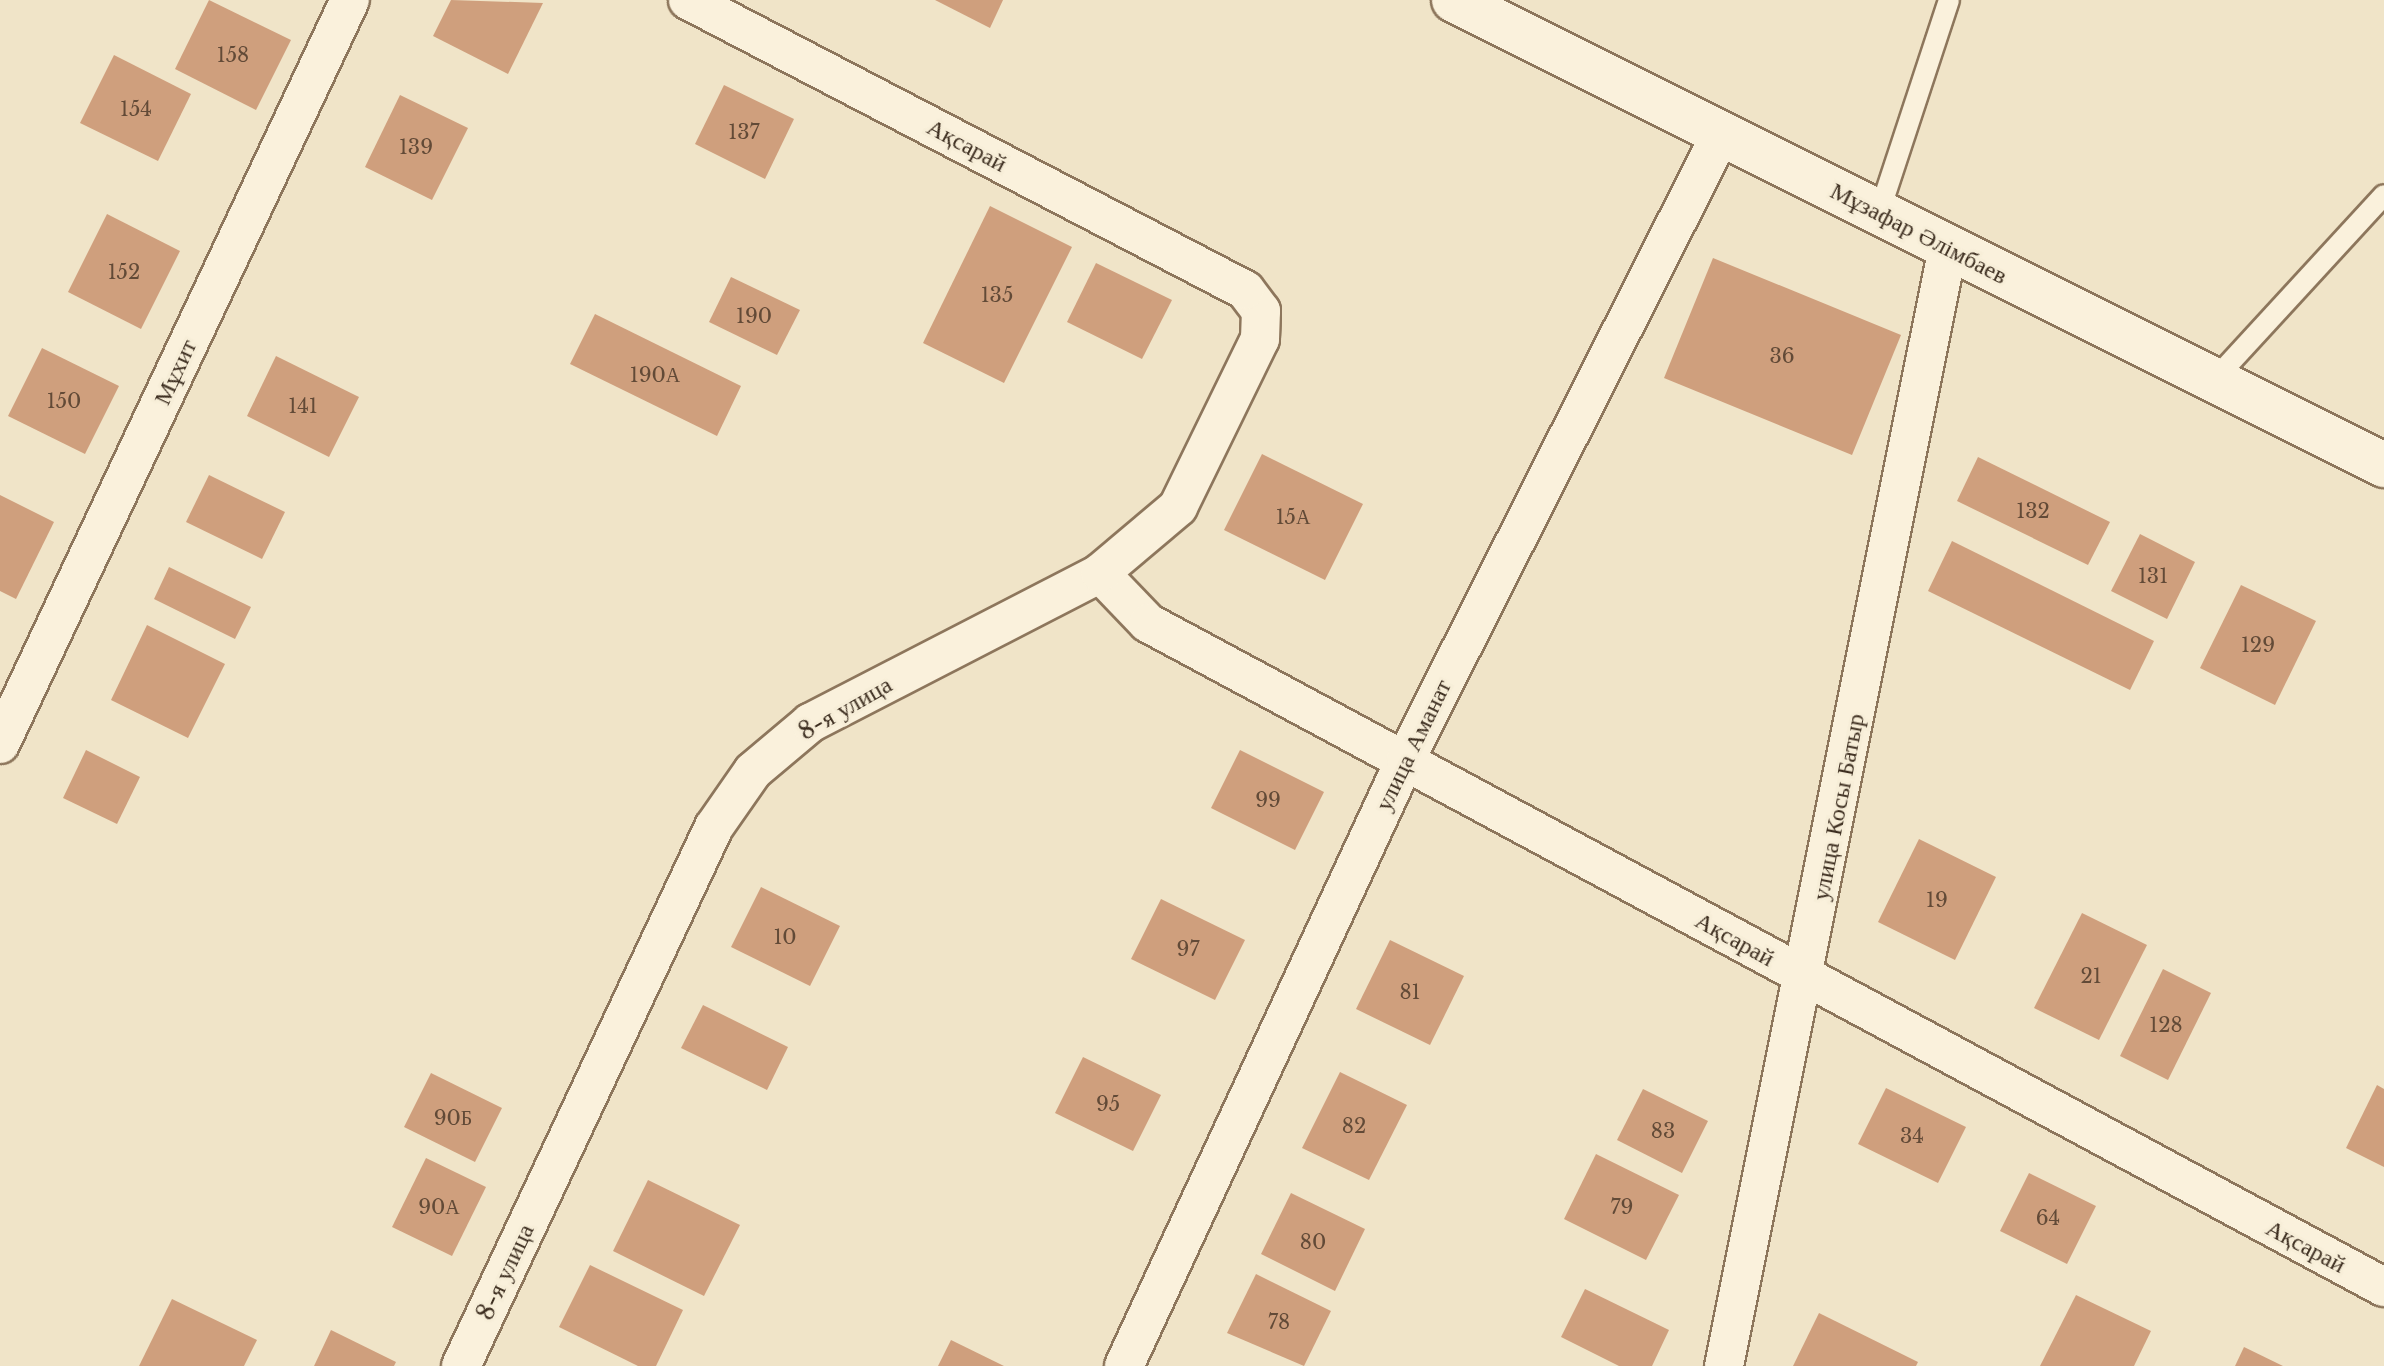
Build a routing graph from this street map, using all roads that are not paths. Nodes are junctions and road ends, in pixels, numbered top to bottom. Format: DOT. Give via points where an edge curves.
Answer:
graph roads {
  1 [pos="350,0"];
  2 [pos="688,0"];
  3 [pos="1454,0"];
  4 [pos="1949,0"];
  5 [pos="1721,134"];
  6 [pos="2384,195"];
  7 [pos="1879,213"];
  8 [pos="1948,247"];
  9 [pos="1245,290"];
  10 [pos="2214,380"];
  11 [pos="2384,465"];
  12 [pos="1100,573"];
  13 [pos="0,744"];
  14 [pos="1406,758"];
  15 [pos="1804,978"];
  16 [pos="2384,1287"];
  17 [pos="461,1366"];
  18 [pos="1124,1366"];
  19 [pos="1724,1366"];
  1 -- 13 [label="street, Мұхит"];
  2 -- 9 [label="street, Ақсарай"];
  3 -- 5 [label="street, Мұзафар Әлімбаев"];
  4 -- 7 [label="lane"];
  5 -- 7 [label="street, Мұзафар Әлімбаев"];
  5 -- 14 [label="street, улица Аманат"];
  6 -- 10 [label="lane"];
  7 -- 8 [label="street, Мұзафар Әлімбаев"];
  8 -- 10 [label="street, Мұзафар Әлімбаев"];
  8 -- 15 [label="street, улица Косы Батыр"];
  9 -- 12 [label="street, 8-я улица" via="1261,311 1260,339 1178,507"];
  10 -- 11 [label="street, Мұзафар Әлімбаев"];
  12 -- 14 [label="street, Ақсарай" via="1148,623"];
  12 -- 17 [label="street, 8-я улица" via="810,723 753,771 714,827"];
  14 -- 15 [label="street, Ақсарай"];
  14 -- 18 [label="street, улица Аманат"];
  15 -- 16 [label="street, Ақсарай"];
  15 -- 19 [label="street, улица Косы Батыр"];
}
